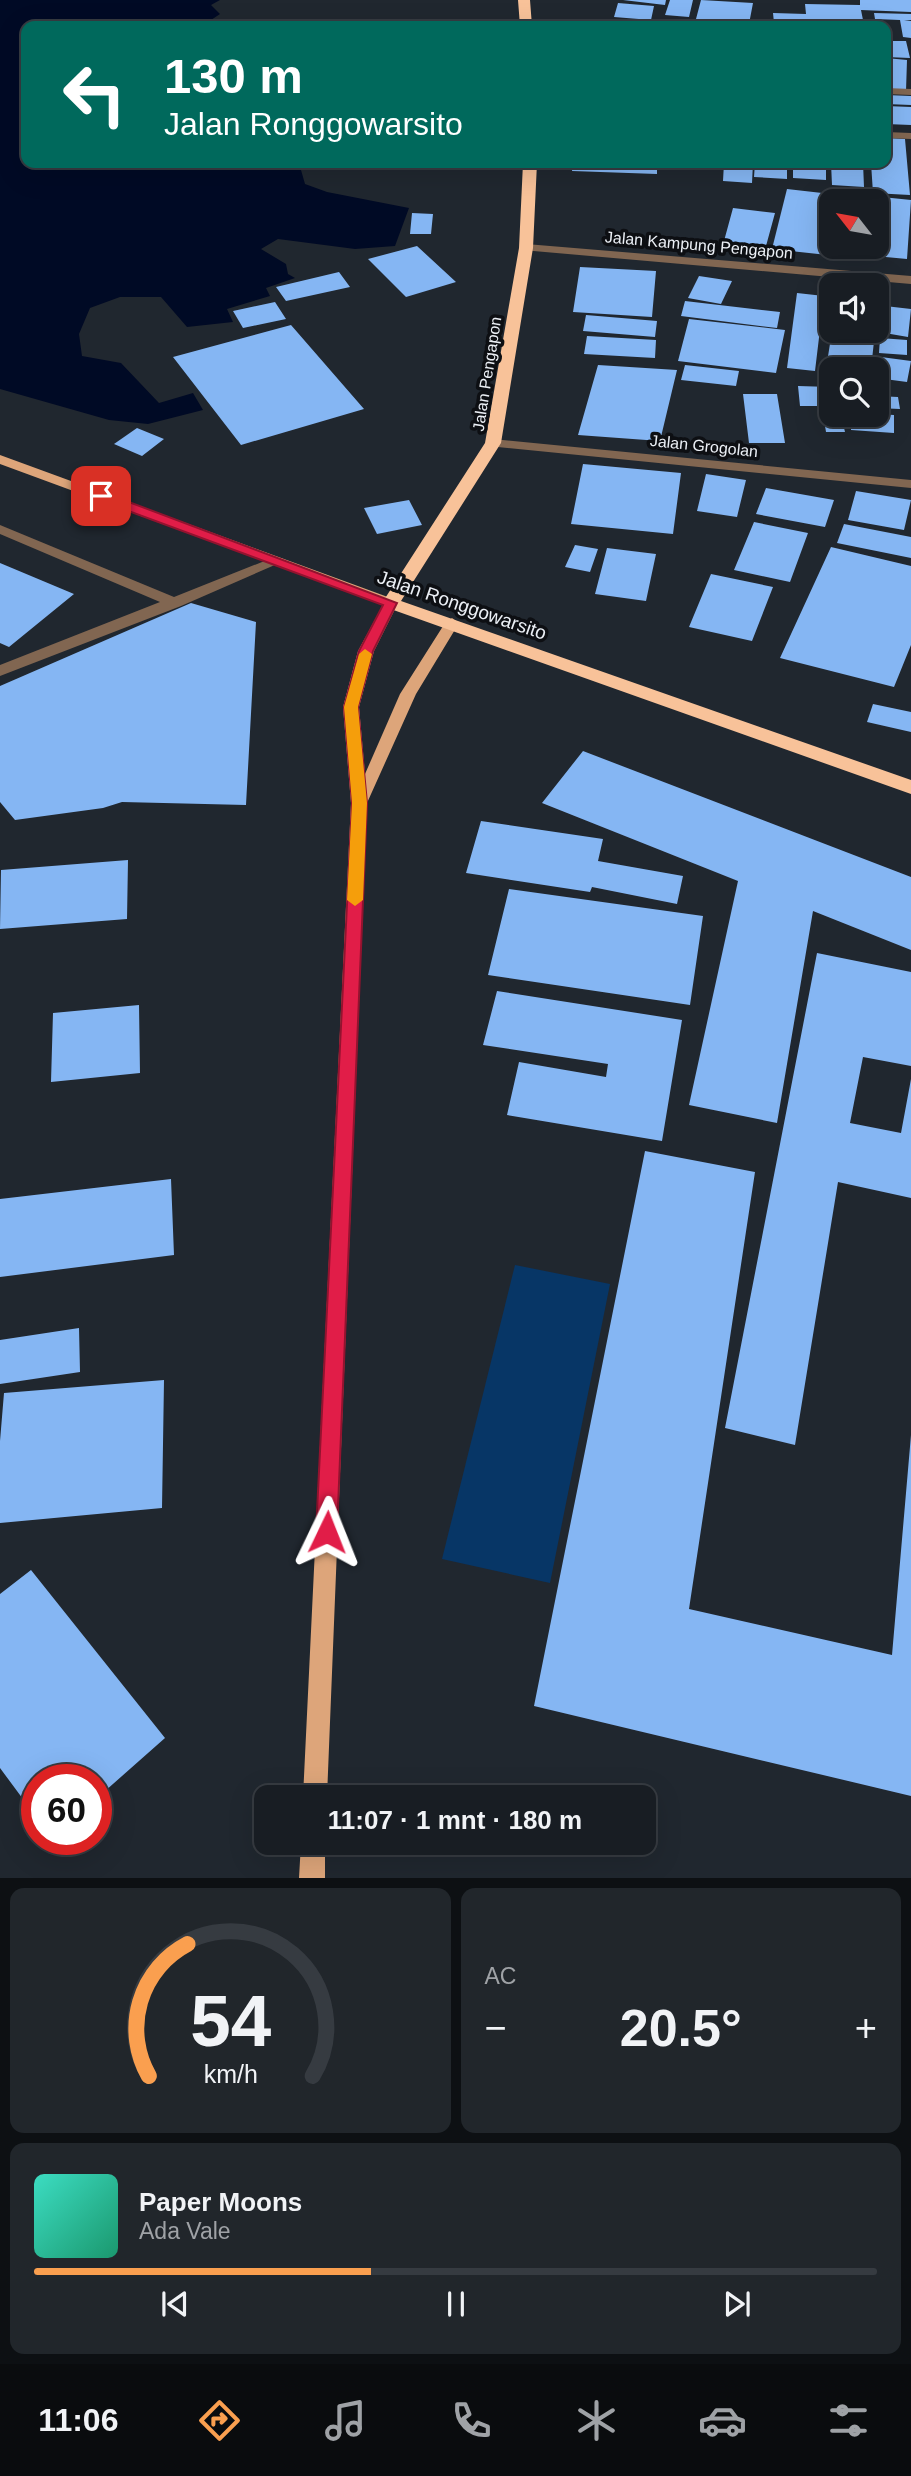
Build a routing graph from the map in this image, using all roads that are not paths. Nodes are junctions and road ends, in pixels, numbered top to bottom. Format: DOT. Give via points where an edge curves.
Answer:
graph roads {
  1 [pos="524,0"];
  2 [pos="526,21"];
  3 [pos="891,91"];
  4 [pos="911,92"];
  5 [pos="891,135"];
  6 [pos="911,136"];
  7 [pos="530,168"];
  8 [pos="526,247"];
  9 [pos="911,280"];
  10 [pos="493,443"];
  11 [pos="0,459"];
  12 [pos="911,484"];
  13 [pos="0,529"];
  14 [pos="277,561"];
  15 [pos="176,603"];
  16 [pos="391,603"];
  17 [pos="452,623"];
  18 [pos="0,671"];
  19 [pos="911,787"];
  20 [pos="359,803"];
  21 [pos="316,1785"];
  22 [pos="313,1855"];
  23 [pos="312,1878"];
  1 -- 2 [label="highway"];
  3 -- 4 [label="street"];
  5 -- 6 [label="street"];
  7 -- 8 [label="highway, Jalan Pengapon"];
  8 -- 9 [label="street, Jalan Kampung Pengapon"];
  8 -- 10 [label="highway, Jalan Pengapon"];
  10 -- 12 [label="street, Jalan Grogolan"];
  10 -- 16 [label="highway, Jalan Pengapon"];
  11 -- 14 [label="main road, Jalan Ronggowarsito"];
  13 -- 15 [label="street"];
  14 -- 15 [label="street"];
  14 -- 16 [label="main road, Jalan Ronggowarsito"];
  15 -- 18 [label="street"];
  16 -- 17 [label="highway, Jalan Ronggowarsito"];
  16 -- 20 [label="main road" via="366,651 351,707"];
  17 -- 19 [label="highway, Jalan Ronggowarsito"];
  17 -- 20 [label="main road" via="408,694"];
  20 -- 21 [label="main road"];
  22 -- 23 [label="main road"];
}
